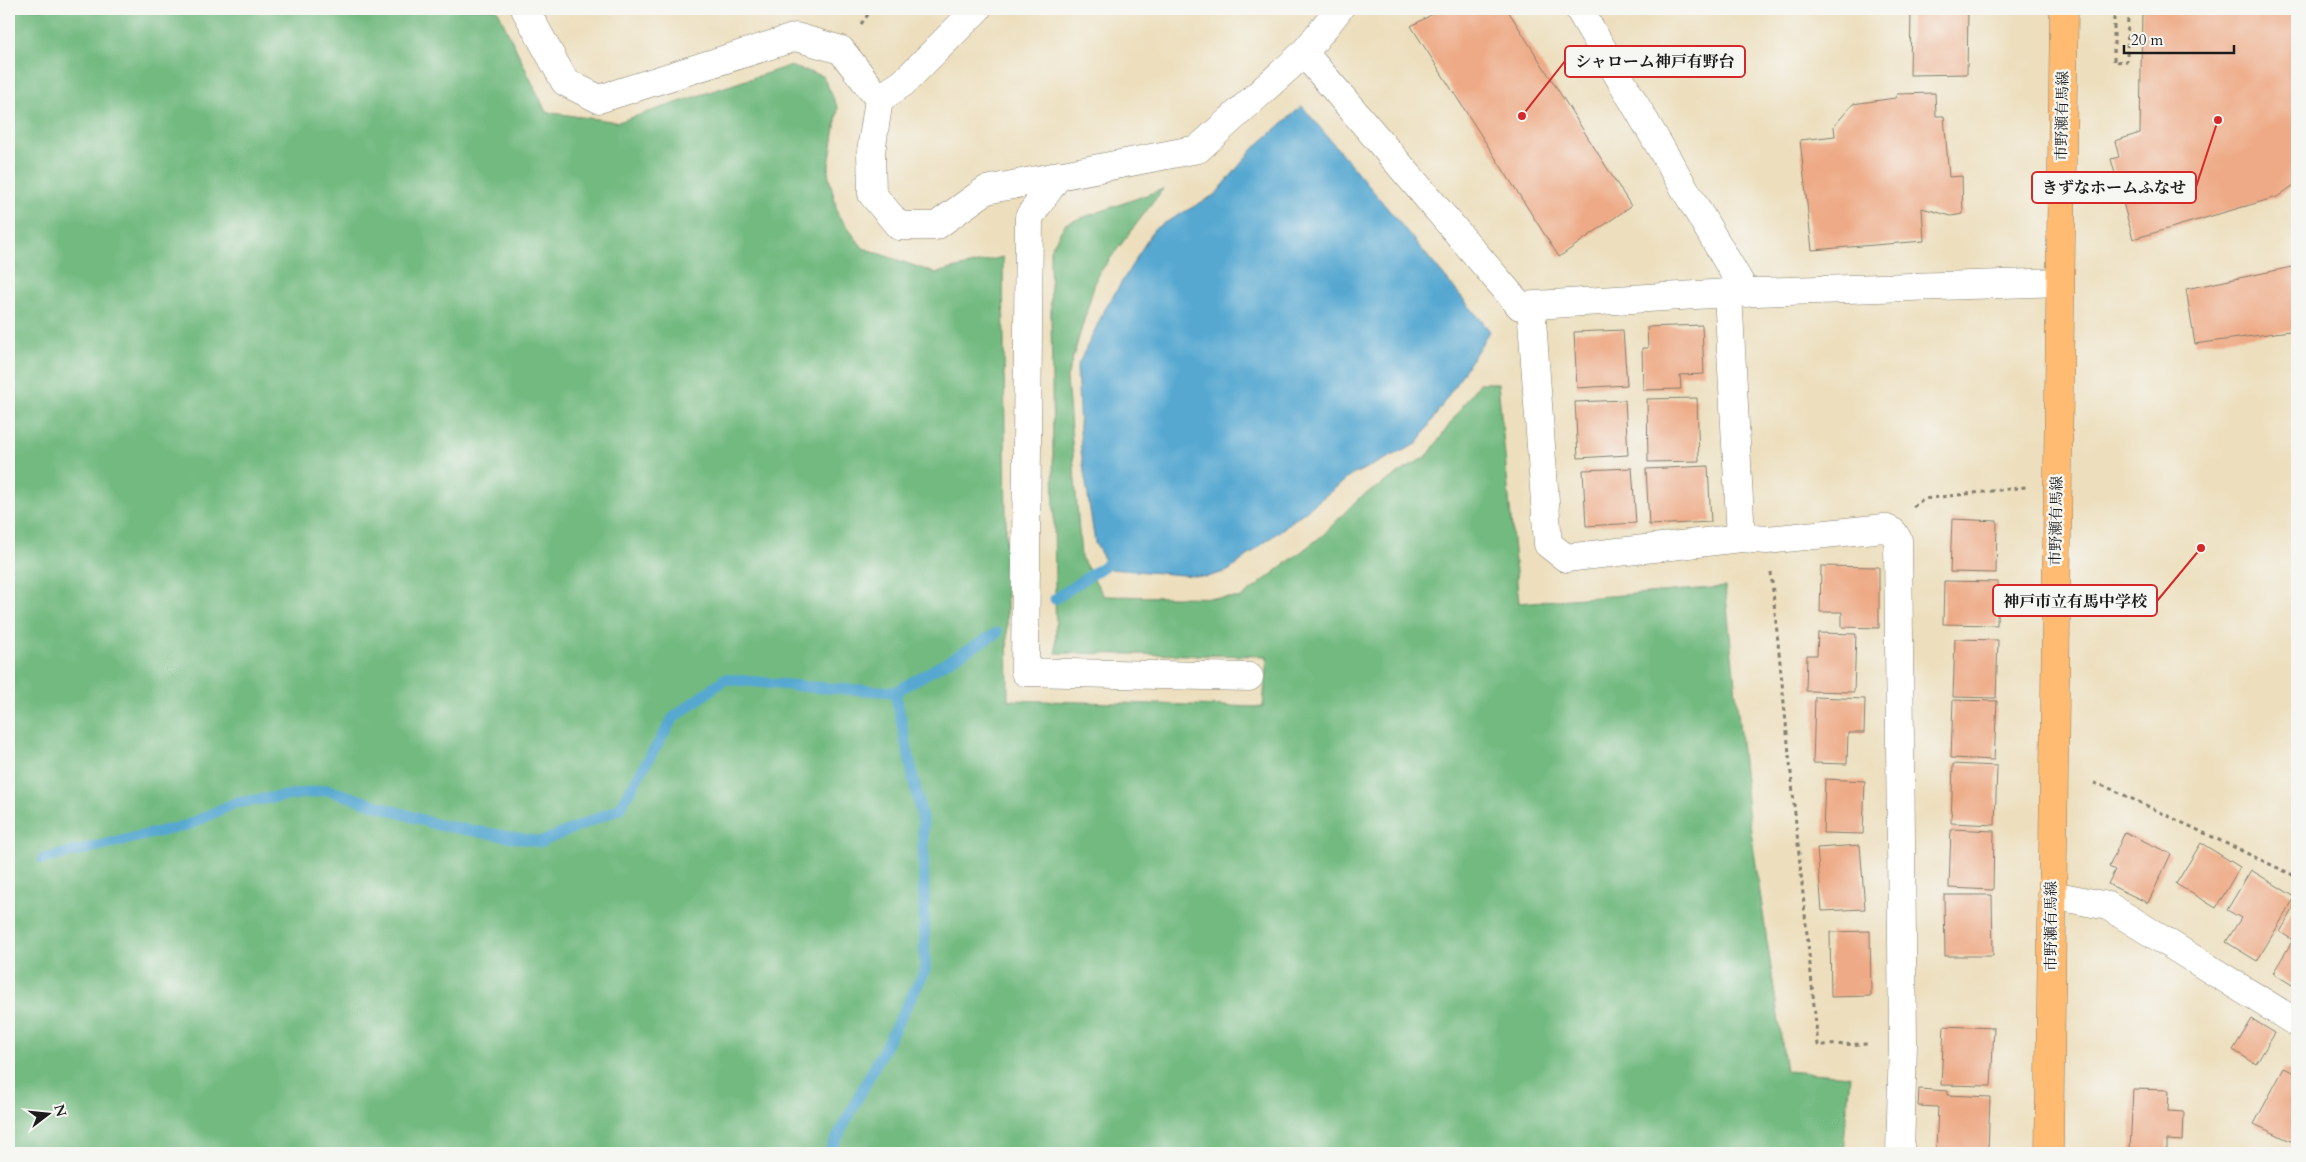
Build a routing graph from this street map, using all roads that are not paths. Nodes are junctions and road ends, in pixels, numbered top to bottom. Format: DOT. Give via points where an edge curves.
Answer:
graph roads {
  1 [pos="525,9"];
  2 [pos="977,9"];
  3 [pos="1339,9"];
  4 [pos="1579,9"];
  5 [pos="2064,9"];
  6 [pos="1304,54"];
  7 [pos="879,99"];
  8 [pos="1059,175"];
  9 [pos="2060,282"];
  10 [pos="1737,293"];
  11 [pos="1531,306"];
  12 [pos="1754,539"];
  13 [pos="1249,677"];
  14 [pos="2052,894"];
  15 [pos="2297,1023"];
  16 [pos="1900,1153"];
  17 [pos="2049,1153"];
  1 -- 7 [label="street" via="565,82 599,99 796,37 841,50"];
  2 -- 7 [label="street" via="903,83"];
  3 -- 6 [label="street"];
  4 -- 10 [label="street"];
  5 -- 9 [label="main road, 市野瀬有馬線"];
  6 -- 8 [label="street" via="1198,149"];
  6 -- 11 [label="street" via="1508,296 1520,306"];
  7 -- 8 [label="street" via="871,152 872,194 899,226 936,226 986,190"];
  8 -- 13 [label="street" via="1029,216 1025,672"];
  9 -- 10 [label="street"];
  9 -- 14 [label="main road, 市野瀬有馬線"];
  10 -- 11 [label="street"];
  10 -- 12 [label="street"];
  11 -- 12 [label="street" via="1548,544 1566,558"];
  12 -- 16 [label="street" via="1884,528 1893,532 1898,540 1903,1043"];
  14 -- 15 [label="street" via="2108,906"];
  14 -- 17 [label="main road, 市野瀬有馬線"];
}
